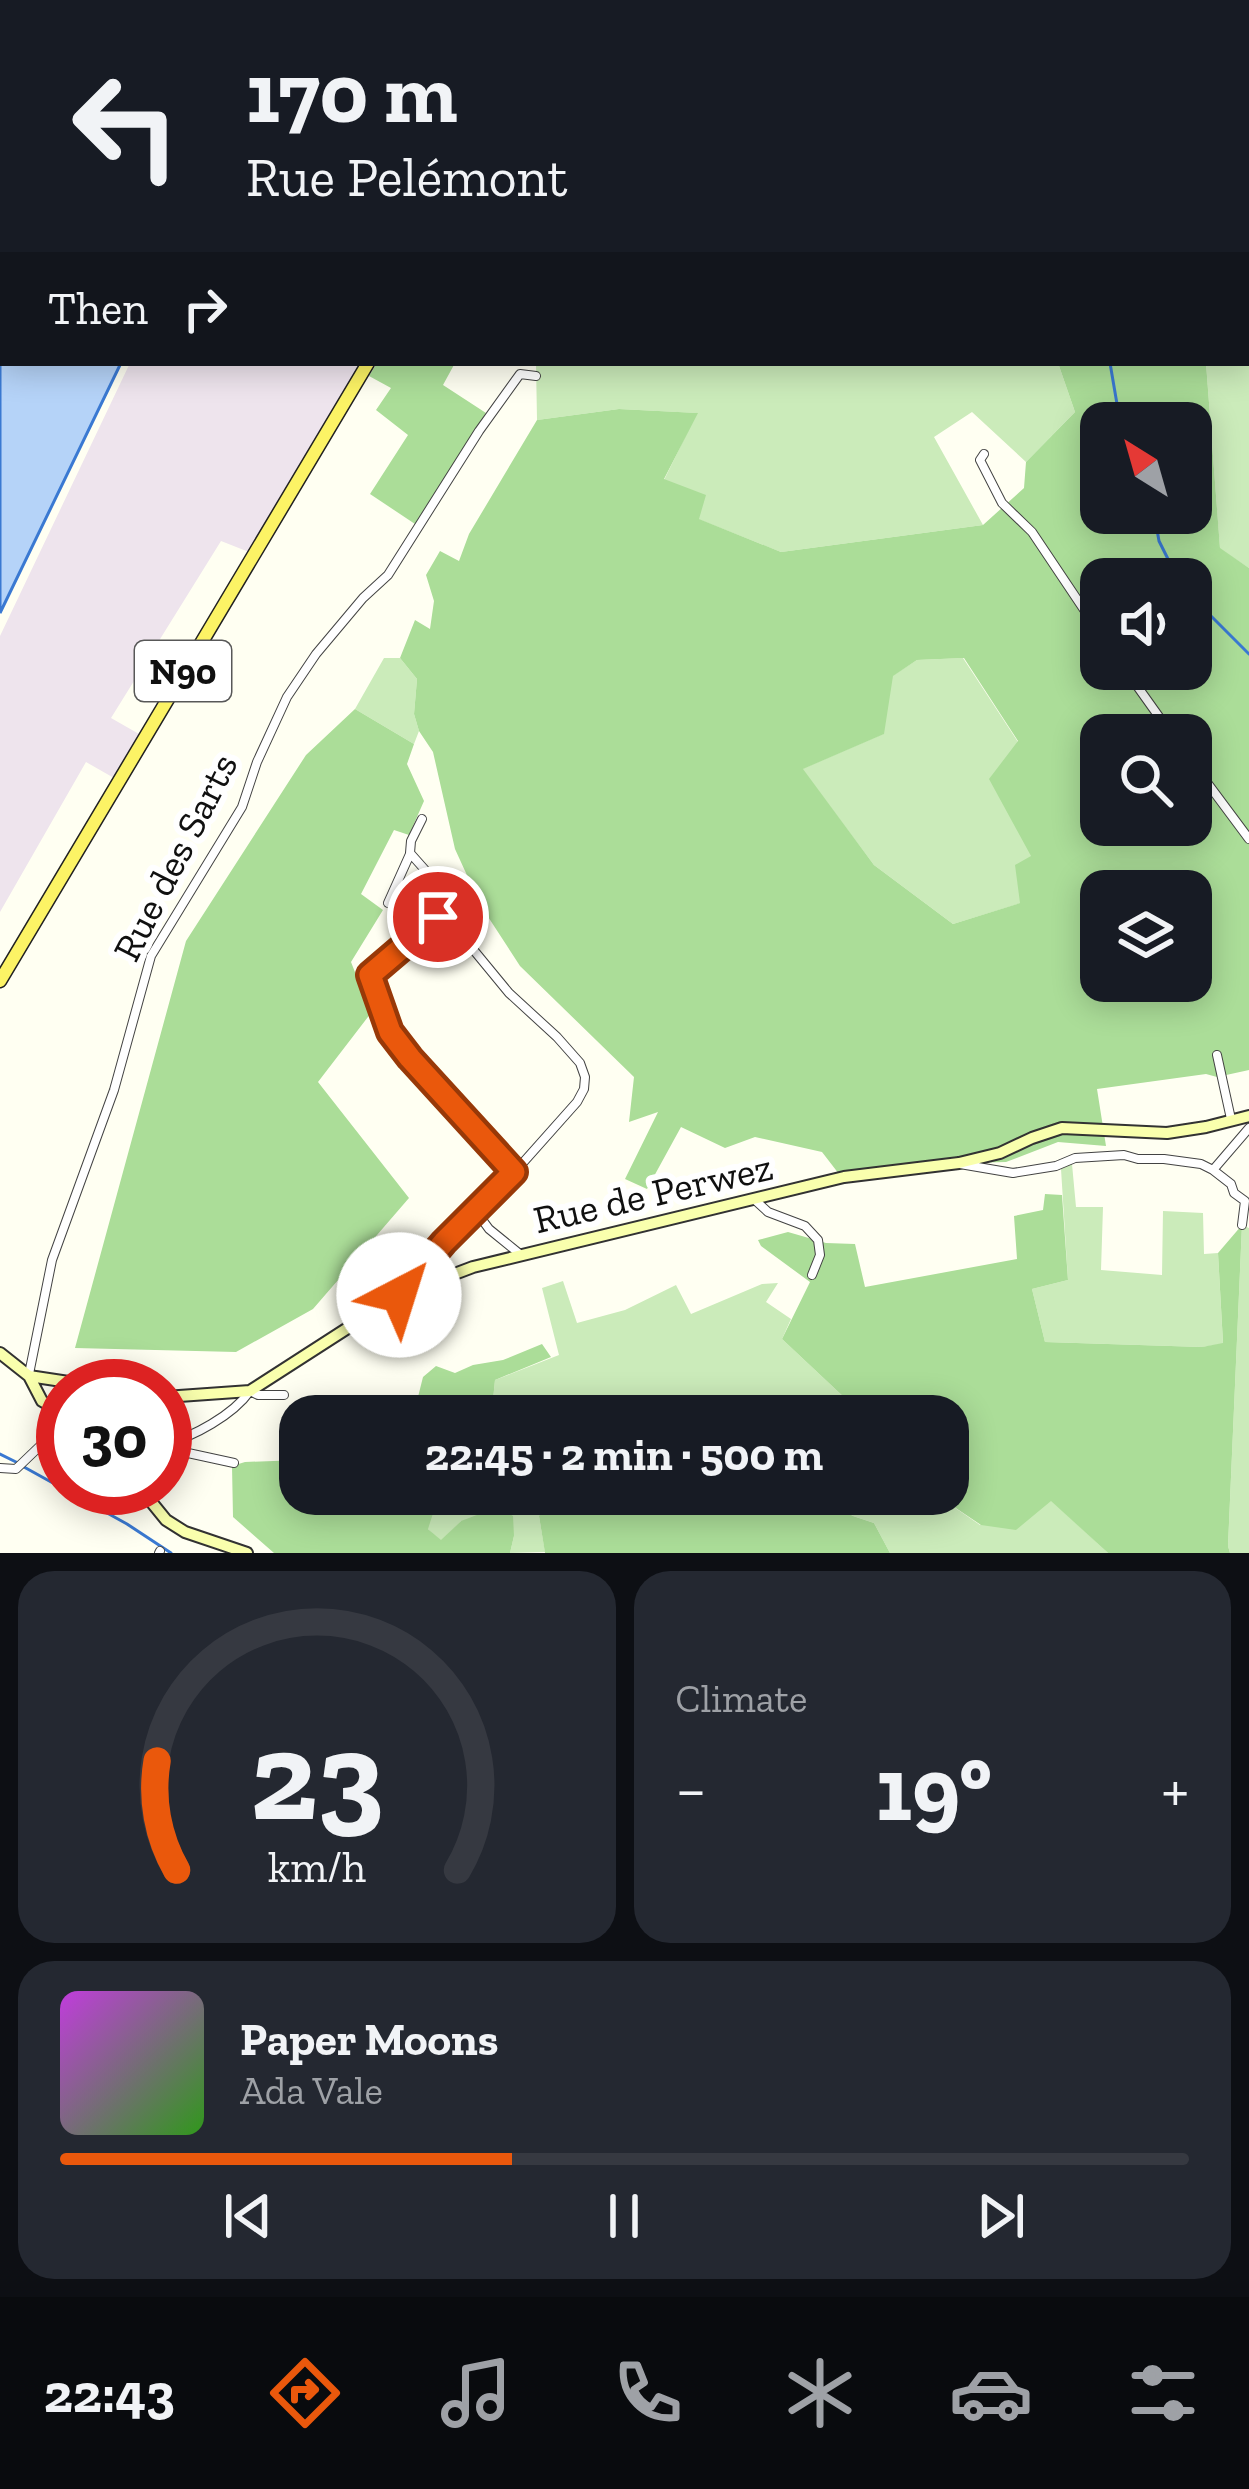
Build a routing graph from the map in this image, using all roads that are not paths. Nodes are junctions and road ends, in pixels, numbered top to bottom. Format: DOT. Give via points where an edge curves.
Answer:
graph roads {
  1 [pos="366,366"];
  2 [pos="536,376"];
  3 [pos="984,454"];
  4 [pos="1080,604"];
  5 [pos="1212,789"];
  6 [pos="422,819"];
  7 [pos="1249,838"];
  8 [pos="410,853"];
  9 [pos="388,903"];
  10 [pos="444,914"];
  11 [pos="0,981"];
  12 [pos="1217,1055"];
  13 [pos="1249,1116"];
  14 [pos="1231,1119"];
  15 [pos="1249,1128"];
  16 [pos="959,1163"];
  17 [pos="1213,1170"];
  18 [pos="514,1172"];
  19 [pos="755,1200"];
  20 [pos="476,1210"];
  21 [pos="1242,1226"];
  22 [pos="521,1255"];
  23 [pos="812,1274"];
  24 [pos="399,1295"];
  25 [pos="0,1354"];
  26 [pos="29,1376"];
  27 [pos="36,1377"];
  28 [pos="36,1389"];
  29 [pos="250,1391"];
  30 [pos="192,1394"];
  31 [pos="279,1395"];
  32 [pos="192,1433"];
  33 [pos="36,1450"];
  34 [pos="192,1452"];
  35 [pos="234,1462"];
  36 [pos="0,1468"];
  37 [pos="162,1515"];
  38 [pos="247,1553"];
  1 -- 11 [label="main road, N90"];
  2 -- 26 [label="street, Rue des Sarts" via="520,374 388,575 287,697 242,807 152,956 52,1260"];
  3 -- 4 [label="street" via="1002,502"];
  5 -- 7 [label="street"];
  6 -- 8 [label="street"];
  8 -- 9 [label="street"];
  8 -- 10 [label="street"];
  10 -- 18 [label="street" via="580,1063 578,1102"];
  10 -- 18 [label="street" via="370,975 375,994 410,1058"];
  12 -- 14 [label="street"];
  13 -- 14 [label="street, Rue de Perwez"];
  14 -- 16 [label="street, Rue de Perwez" via="1167,1133 1063,1128"];
  15 -- 17 [label="street"];
  16 -- 17 [label="street, Rue de Perwez" via="1012,1173 1124,1155"];
  16 -- 19 [label="street, Rue de Perwez"];
  17 -- 21 [label="street" via="1245,1201"];
  18 -- 20 [label="street"];
  19 -- 22 [label="street, Rue de Perwez"];
  19 -- 23 [label="street" via="818,1240"];
  20 -- 22 [label="street"];
  20 -- 24 [label="street"];
  22 -- 24 [label="street, Rue de Perwez"];
  24 -- 29 [label="street, Rue de Perwez"];
  25 -- 26 [label="street"];
  26 -- 27 [label="street"];
  26 -- 28 [label="street"];
  29 -- 30 [label="street, Rue de Perwez"];
  29 -- 31 [label="street, Rue de Perwez"];
  29 -- 32 [label="street"];
  33 -- 36 [label="street" via="16,1469"];
  34 -- 35 [label="street"];
  37 -- 38 [label="street" via="185,1532"];
}
